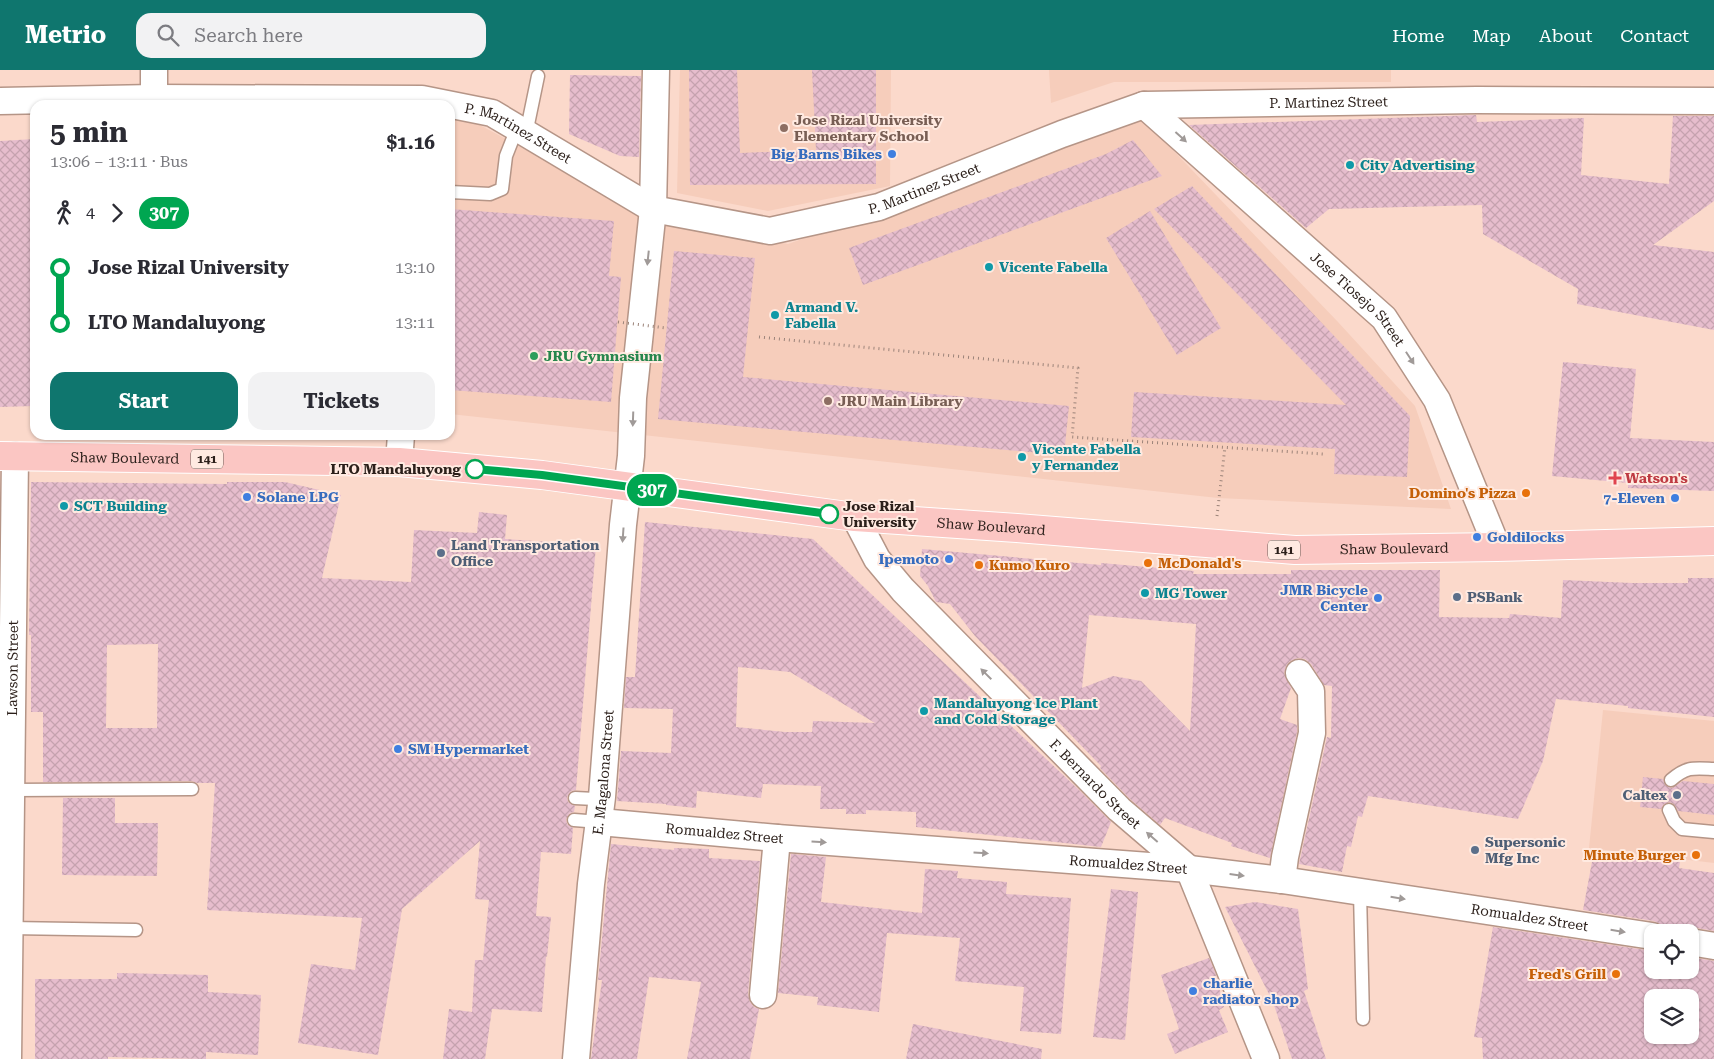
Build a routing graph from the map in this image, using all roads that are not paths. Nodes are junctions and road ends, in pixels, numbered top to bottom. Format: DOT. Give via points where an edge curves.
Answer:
graph roads {
  1 [pos="154,70"];
  2 [pos="656,70"];
  3 [pos="538,76"];
  4 [pos="156,100"];
  5 [pos="333,100"];
  6 [pos="427,100"];
  7 [pos="0,101"];
  8 [pos="30,101"];
  9 [pos="1714,101"];
  10 [pos="1144,105"];
  11 [pos="455,106"];
  12 [pos="521,131"];
  13 [pos="455,192"];
  14 [pos="653,209"];
  15 [pos="401,440"];
  16 [pos="7,456"];
  17 [pos="399,462"];
  18 [pos="628,487"];
  19 [pos="854,517"];
  20 [pos="1714,541"];
  21 [pos="1497,547"];
  22 [pos="1299,674"];
  23 [pos="1714,769"];
  24 [pos="1671,780"];
  25 [pos="192,789"];
  26 [pos="12,790"];
  27 [pos="602,797"];
  28 [pos="575,798"];
  29 [pos="1669,810"];
  30 [pos="574,820"];
  31 [pos="600,822"];
  32 [pos="1714,832"];
  33 [pos="777,838"];
  34 [pos="1189,869"];
  35 [pos="1282,880"];
  36 [pos="1360,892"];
  37 [pos="10,928"];
  38 [pos="136,930"];
  39 [pos="1644,935"];
  40 [pos="1699,944"];
  41 [pos="1714,946"];
  42 [pos="763,995"];
  43 [pos="1363,1019"];
  44 [pos="8,1059"];
  45 [pos="576,1059"];
  46 [pos="1266,1059"];
  1 -- 4 [label="street"];
  2 -- 14 [label="street"];
  3 -- 12 [label="lane"];
  5 -- 6 [label="street, P. Martinez Street"];
  7 -- 8 [label="street, P. Martinez Street"];
  9 -- 10 [label="street, P. Martinez Street" via="1477,100"];
  10 -- 14 [label="street, P. Martinez Street" via="879,207 770,231"];
  10 -- 21 [label="street, Jose Tiosejo Street, one-way" via="1384,318 1437,400"];
  11 -- 12 [label="street, P. Martinez Street" via="492,114"];
  12 -- 13 [label="lane" via="506,156 502,189 490,194"];
  12 -- 14 [label="street, P. Martinez Street"];
  14 -- 18 [label="street, one-way" via="633,398"];
  15 -- 17 [label="street"];
  16 -- 17 [label="main road, Shaw Boulevard / 141"];
  16 -- 26 [label="street, Lawson Street"];
  17 -- 18 [label="main road, Shaw Boulevard / 141" via="542,475"];
  18 -- 19 [label="main road, Shaw Boulevard / 141"];
  18 -- 27 [label="street, E. Magalona Street, one-way"];
  19 -- 21 [label="main road, Shaw Boulevard / 141" via="1294,550"];
  34 -- 19 [label="street, F. Bernardo Street, one-way" via="1119,809 903,590 877,559"];
  20 -- 21 [label="main road, Shaw Boulevard / 141"];
  22 -- 35 [label="street" via="1311,691 1312,734"];
  23 -- 24 [label="lane" via="1681,771"];
  25 -- 26 [label="lane"];
  26 -- 37 [label="street, Lawson Street"];
  27 -- 28 [label="lane"];
  27 -- 31 [label="street, E. Magalona Street"];
  29 -- 32 [label="lane" via="1682,829"];
  30 -- 31 [label="lane"];
  31 -- 33 [label="street, Romualdez Street"];
  31 -- 45 [label="street, E. Magalona Street"];
  33 -- 34 [label="street, Romualdez Street, one-way"];
  33 -- 42 [label="street"];
  34 -- 35 [label="street, Romualdez Street, one-way"];
  34 -- 46 [label="street, F. Bernardo Street"];
  35 -- 36 [label="street, Romualdez Street"];
  36 -- 39 [label="street, Romualdez Street, one-way"];
  36 -- 43 [label="lane"];
  37 -- 38 [label="lane"];
  37 -- 44 [label="street, Lawson Street"];
  40 -- 41 [label="street"];
}
